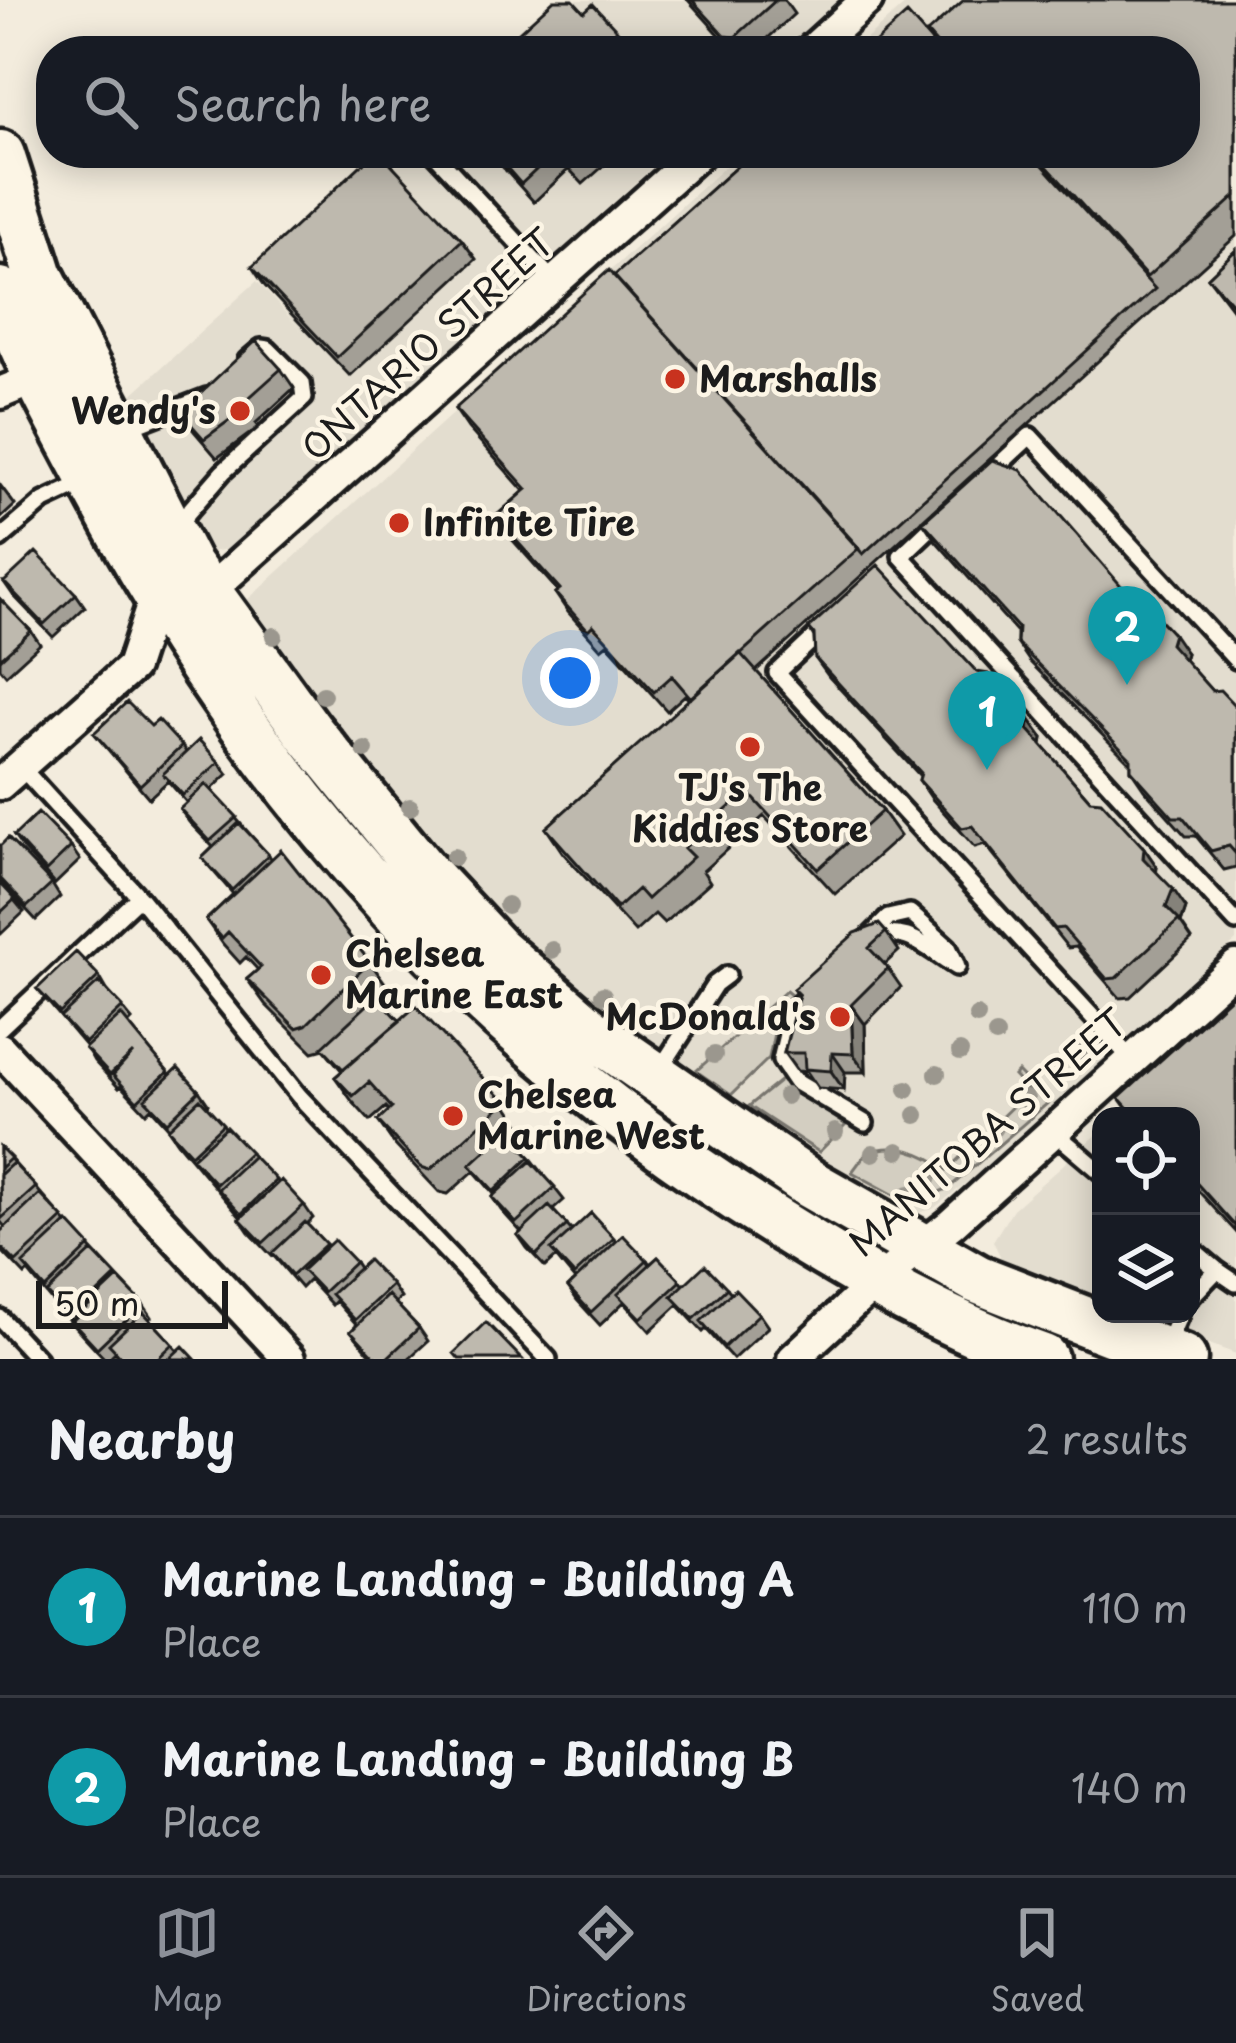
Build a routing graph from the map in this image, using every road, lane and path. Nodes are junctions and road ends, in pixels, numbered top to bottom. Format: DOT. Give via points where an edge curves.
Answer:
graph roads {
  1 [pos="867,0"];
  2 [pos="827,36"];
  3 [pos="0,155"];
  4 [pos="448,168"];
  5 [pos="683,168"];
  6 [pos="556,284"];
  7 [pos="0,292"];
  8 [pos="232,374"];
  9 [pos="19,385"];
  10 [pos="218,387"];
  11 [pos="118,431"];
  12 [pos="92,478"];
  13 [pos="965,496"];
  14 [pos="950,511"];
  15 [pos="171,531"];
  16 [pos="0,539"];
  17 [pos="901,556"];
  18 [pos="885,570"];
  19 [pos="207,593"];
  20 [pos="839,614"];
  21 [pos="176,628"];
  22 [pos="1236,660"];
  23 [pos="132,667"];
  24 [pos="10,775"];
  25 [pos="139,897"];
  26 [pos="1236,922"];
  27 [pos="853,952"];
  28 [pos="1236,965"];
  29 [pos="957,967"];
  30 [pos="728,975"];
  31 [pos="823,981"];
  32 [pos="0,1028"];
  33 [pos="0,1049"];
  34 [pos="1132,1060"];
  35 [pos="653,1078"];
  36 [pos="865,1124"];
  37 [pos="1054,1132"];
  38 [pos="1092,1164"];
  39 [pos="920,1247"];
  40 [pos="1200,1256"];
  41 [pos="1217,1270"];
  42 [pos="876,1282"];
  43 [pos="1236,1283"];
  44 [pos="1200,1288"];
  45 [pos="0,1318"];
  46 [pos="1175,1342"];
  47 [pos="798,1357"];
  48 [pos="38,1359"];
  49 [pos="290,1359"];
  50 [pos="548,1359"];
  51 [pos="1043,1359"];
  1 -- 2 [label="street"];
  3 -- 11 [label="main road" via="39,276"];
  4 -- 6 [label="lane"];
  5 -- 6 [label="street, ONTARIO STREET"];
  6 -- 19 [label="street, ONTARIO STREET"];
  7 -- 9 [label="main road"];
  8 -- 15 [label="lane" via="268,349 302,383 304,398"];
  9 -- 12 [label="main road"];
  10 -- 11 [label="lane" via="204,400"];
  11 -- 15 [label="main road"];
  12 -- 16 [label="lane" via="44,501"];
  12 -- 21 [label="main road"];
  13 -- 22 [label="lane" via="1030,436"];
  14 -- 17 [label="lane"];
  15 -- 19 [label="main road"];
  17 -- 18 [label="lane"];
  17 -- 26 [label="lane"];
  19 -- 21 [label="street"];
  19 -- 35 [label="main road" via="423,872 496,950"];
  20 -- 34 [label="lane" via="777,673"];
  21 -- 23 [label="street"];
  21 -- 23 [label="street"];
  21 -- 42 [label="main road" via="332,842 505,1024 682,1161"];
  23 -- 24 [label="street"];
  24 -- 25 [label="lane"];
  25 -- 32 [label="lane"];
  25 -- 50 [label="lane" via="299,1096"];
  27 -- 29 [label="lane" via="894,931"];
  28 -- 34 [label="street, MANITOBA STREET"];
  30 -- 35 [label="lane"];
  31 -- 36 [label="lane" via="793,1010 781,1060 796,1082"];
  33 -- 49 [label="street"];
  34 -- 37 [label="street, MANITOBA STREET"];
  35 -- 39 [label="main road"];
  37 -- 38 [label="lane"];
  37 -- 39 [label="street, MANITOBA STREET"];
  39 -- 42 [label="street, MANITOBA STREET"];
  39 -- 46 [label="main road" via="977,1279"];
  40 -- 41 [label="lane"];
  41 -- 43 [label="lane"];
  41 -- 44 [label="lane"];
  42 -- 47 [label="street, MANITOBA STREET"];
  42 -- 51 [label="main road"];
  45 -- 48 [label="lane"];
}
